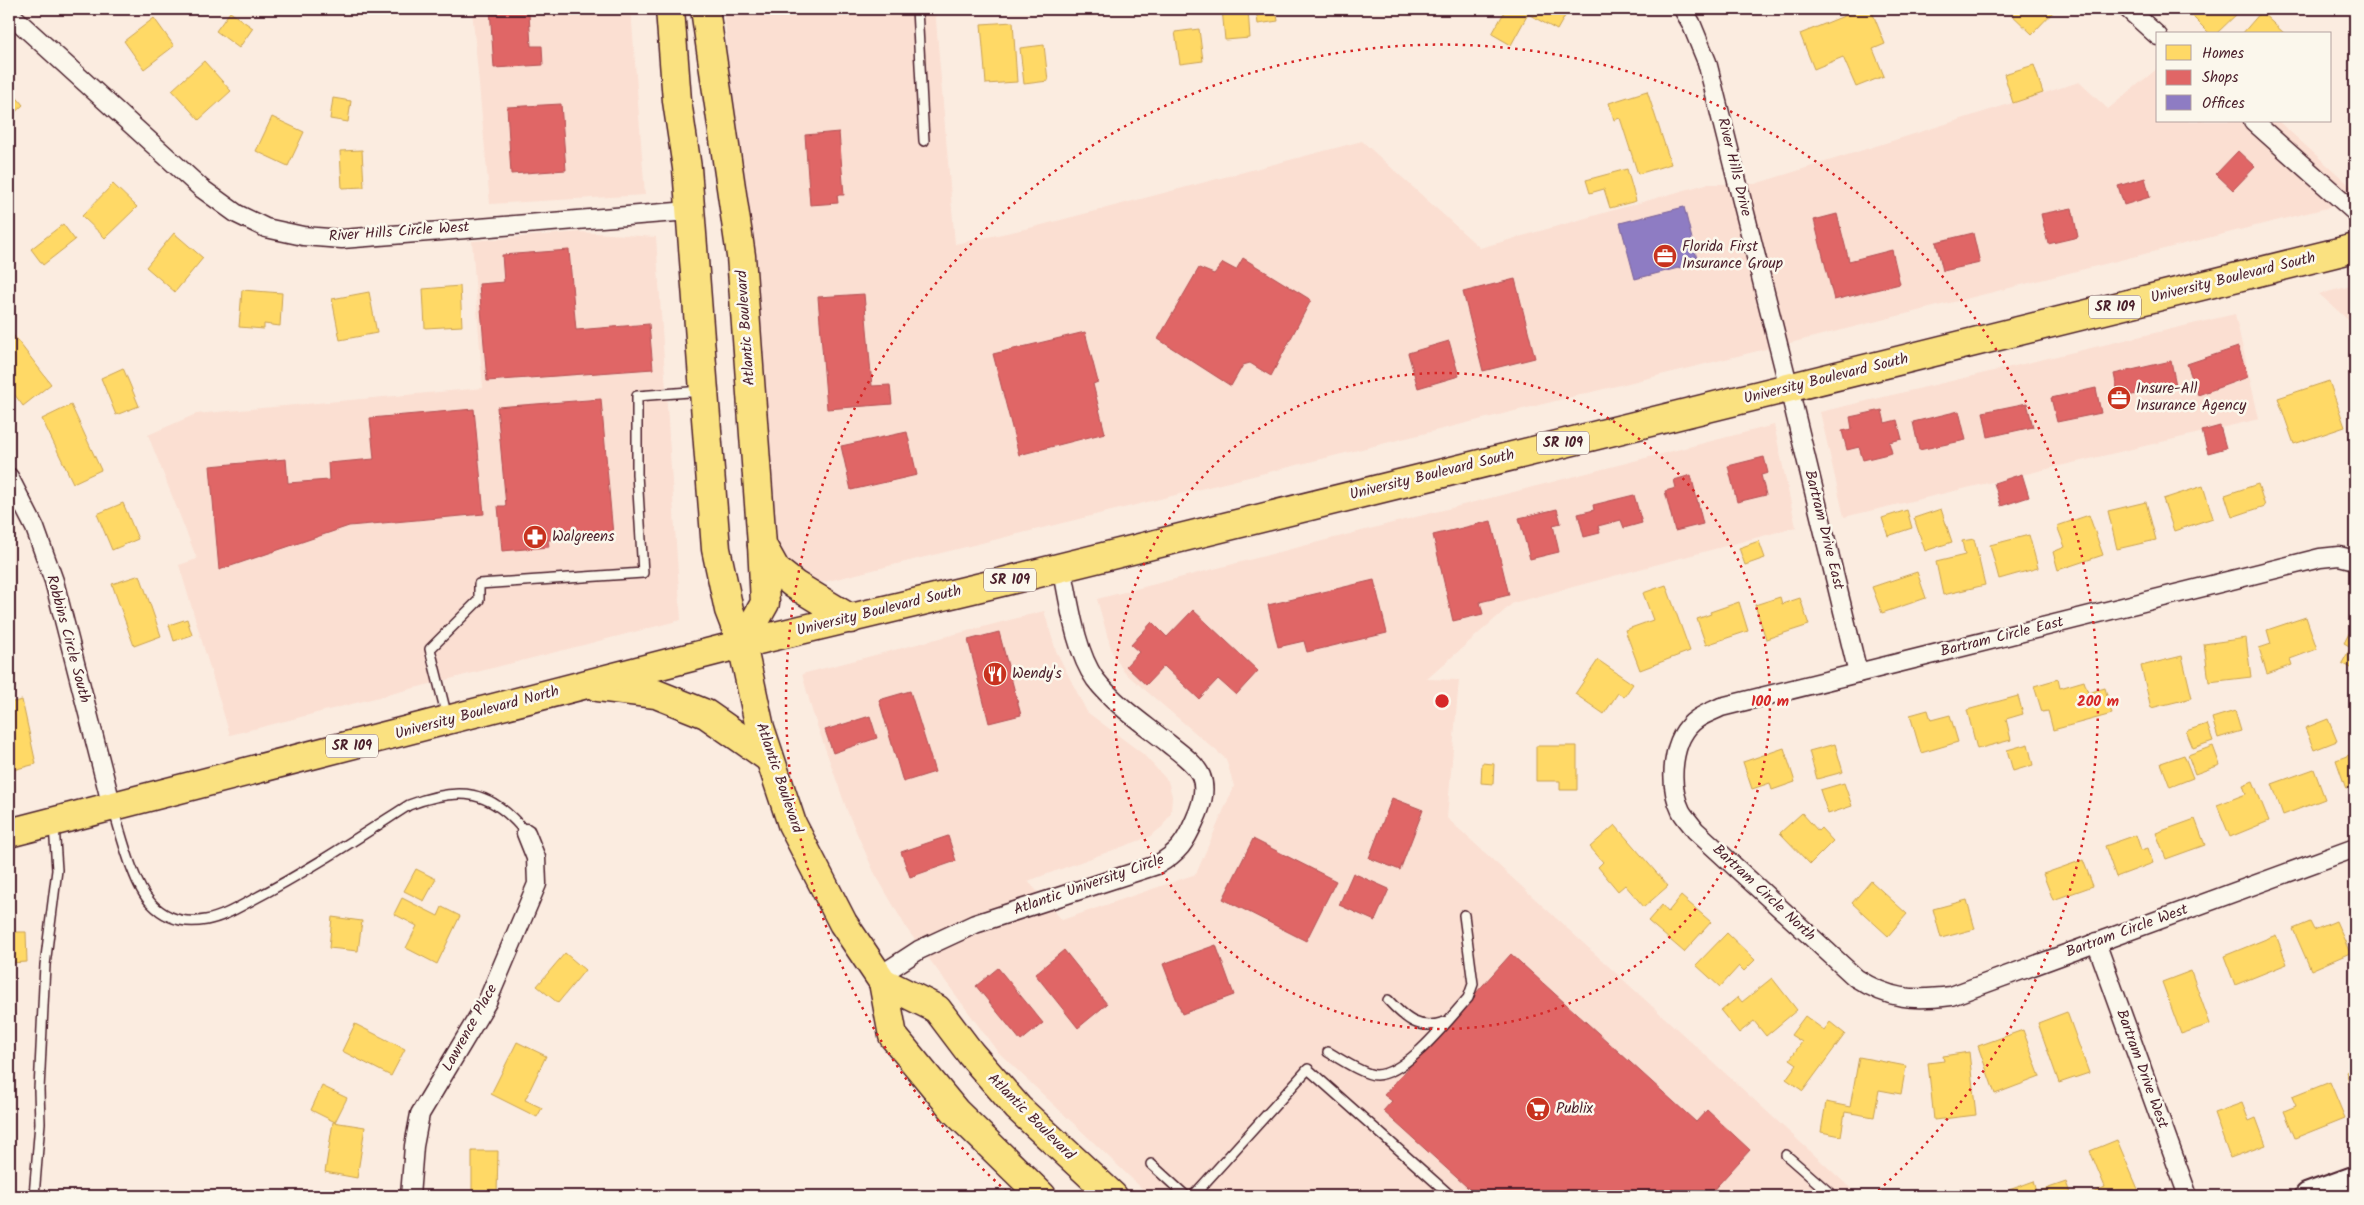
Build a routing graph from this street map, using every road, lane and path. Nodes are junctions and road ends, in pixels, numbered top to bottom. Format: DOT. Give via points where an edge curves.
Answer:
graph roads {
  1 [pos="670,9"];
  2 [pos="705,9"];
  3 [pos="917,9"];
  4 [pos="1682,9"];
  5 [pos="2128,9"];
  6 [pos="9,13"];
  7 [pos="2156,34"];
  8 [pos="2254,122"];
  9 [pos="924,141"];
  10 [pos="690,211"];
  11 [pos="2355,212"];
  12 [pos="2355,248"];
  13 [pos="1789,388"];
  14 [pos="705,390"];
  15 [pos="9,477"];
  16 [pos="762,545"];
  17 [pos="2354,560"];
  18 [pos="1062,567"];
  19 [pos="851,618"];
  20 [pos="742,644"];
  21 [pos="1858,673"];
  22 [pos="584,686"];
  23 [pos="448,721"];
  24 [pos="769,758"];
  25 [pos="1675,758"];
  26 [pos="112,807"];
  27 [pos="54,822"];
  28 [pos="9,833"];
  29 [pos="526,833"];
  30 [pos="2355,848"];
  31 [pos="1464,915"];
  32 [pos="2096,942"];
  33 [pos="881,979"];
  34 [pos="1897,997"];
  35 [pos="1388,1000"];
  36 [pos="1445,1022"];
  37 [pos="1328,1052"];
  38 [pos="1786,1155"];
  39 [pos="1151,1164"];
  40 [pos="2355,1179"];
  41 [pos="34,1196"];
  42 [pos="410,1196"];
  43 [pos="1042,1196"];
  44 [pos="1113,1196"];
  45 [pos="1186,1196"];
  46 [pos="1193,1196"];
  47 [pos="1450,1196"];
  48 [pos="1832,1196"];
  49 [pos="2188,1196"];
  50 [pos="2308,1196"];
  1 -- 10 [label="main road, Atlantic Boulevard"];
  2 -- 16 [label="main road, Atlantic Boulevard" via="741,256"];
  3 -- 9 [label="lane"];
  4 -- 13 [label="street, River Hills Drive" via="1707,62"];
  5 -- 7 [label="street"];
  6 -- 10 [label="street, River Hills Circle West" via="200,188 236,214 266,228 303,236 342,239"];
  8 -- 11 [label="street"];
  10 -- 14 [label="main road, Atlantic Boulevard"];
  12 -- 13 [label="main road, University Boulevard South / SR 109"];
  13 -- 18 [label="main road, University Boulevard South / SR 109"];
  13 -- 21 [label="street, Bartram Drive East"];
  14 -- 20 [label="main road, Atlantic Boulevard" via="716,549 729,610"];
  14 -- 23 [label="lane" via="637,396 643,573 478,584 480,600 430,649"];
  15 -- 26 [label="street, Robbins Circle South" via="35,528 54,581"];
  16 -- 19 [label="main road" via="782,575"];
  16 -- 20 [label="main road, Atlantic Boulevard" via="765,603"];
  17 -- 21 [label="street, Bartram Circle East" via="2339,556 2320,558"];
  18 -- 19 [label="main road, University Boulevard South / SR 109"];
  18 -- 33 [label="street, Atlantic University Circle" via="1076,632 1094,677 1108,695 1190,761 1201,777 1204,794 1197,817 1186,842 1174,855 1157,865 975,924 919,950"];
  19 -- 20 [label="main road, University Boulevard South / SR 109"];
  20 -- 22 [label="main road, University Boulevard North / SR 109"];
  20 -- 24 [label="main road, Atlantic Boulevard"];
  21 -- 25 [label="street, Bartram Circle East" via="1721,707 1696,719 1682,736"];
  22 -- 23 [label="main road, University Boulevard North / SR 109"];
  22 -- 24 [label="main road" via="656,694 706,714"];
  23 -- 26 [label="main road, University Boulevard North / SR 109"];
  24 -- 33 [label="main road, Atlantic Boulevard" via="792,824 843,922"];
  25 -- 34 [label="street, Bartram Circle North" via="1675,792 1681,811 1695,830 1856,978"];
  26 -- 27 [label="main road, University Boulevard North / SR 109"];
  26 -- 29 [label="lane" via="138,882 149,902 167,916 186,921 206,920 225,914 270,891 410,805 432,796 458,792 482,798 504,810"];
  27 -- 28 [label="main road, University Boulevard North / SR 109"];
  27 -- 41 [label="lane" via="58,870 45,966 40,1123"];
  29 -- 42 [label="street, Lawrence Place" via="536,858 537,884 487,1002 420,1114"];
  30 -- 32 [label="street, Bartram Circle West"];
  31 -- 36 [label="lane" via="1473,984 1468,998"];
  32 -- 34 [label="street, Bartram Circle West" via="1951,996 1922,1000"];
  32 -- 49 [label="street, Bartram Drive West"];
  33 -- 43 [label="main road, Atlantic Boulevard" via="892,1036 955,1111"];
  33 -- 44 [label="main road, Atlantic Boulevard" via="937,1009 1018,1108"];
  35 -- 36 [label="lane" via="1402,1015 1418,1024 1431,1027"];
  36 -- 37 [label="lane" via="1406,1064 1390,1073 1374,1076"];
  38 -- 48 [label="lane"];
  39 -- 45 [label="lane"];
  40 -- 50 [label="street"];
  46 -- 47 [label="lane" via="1308,1069"];
}
